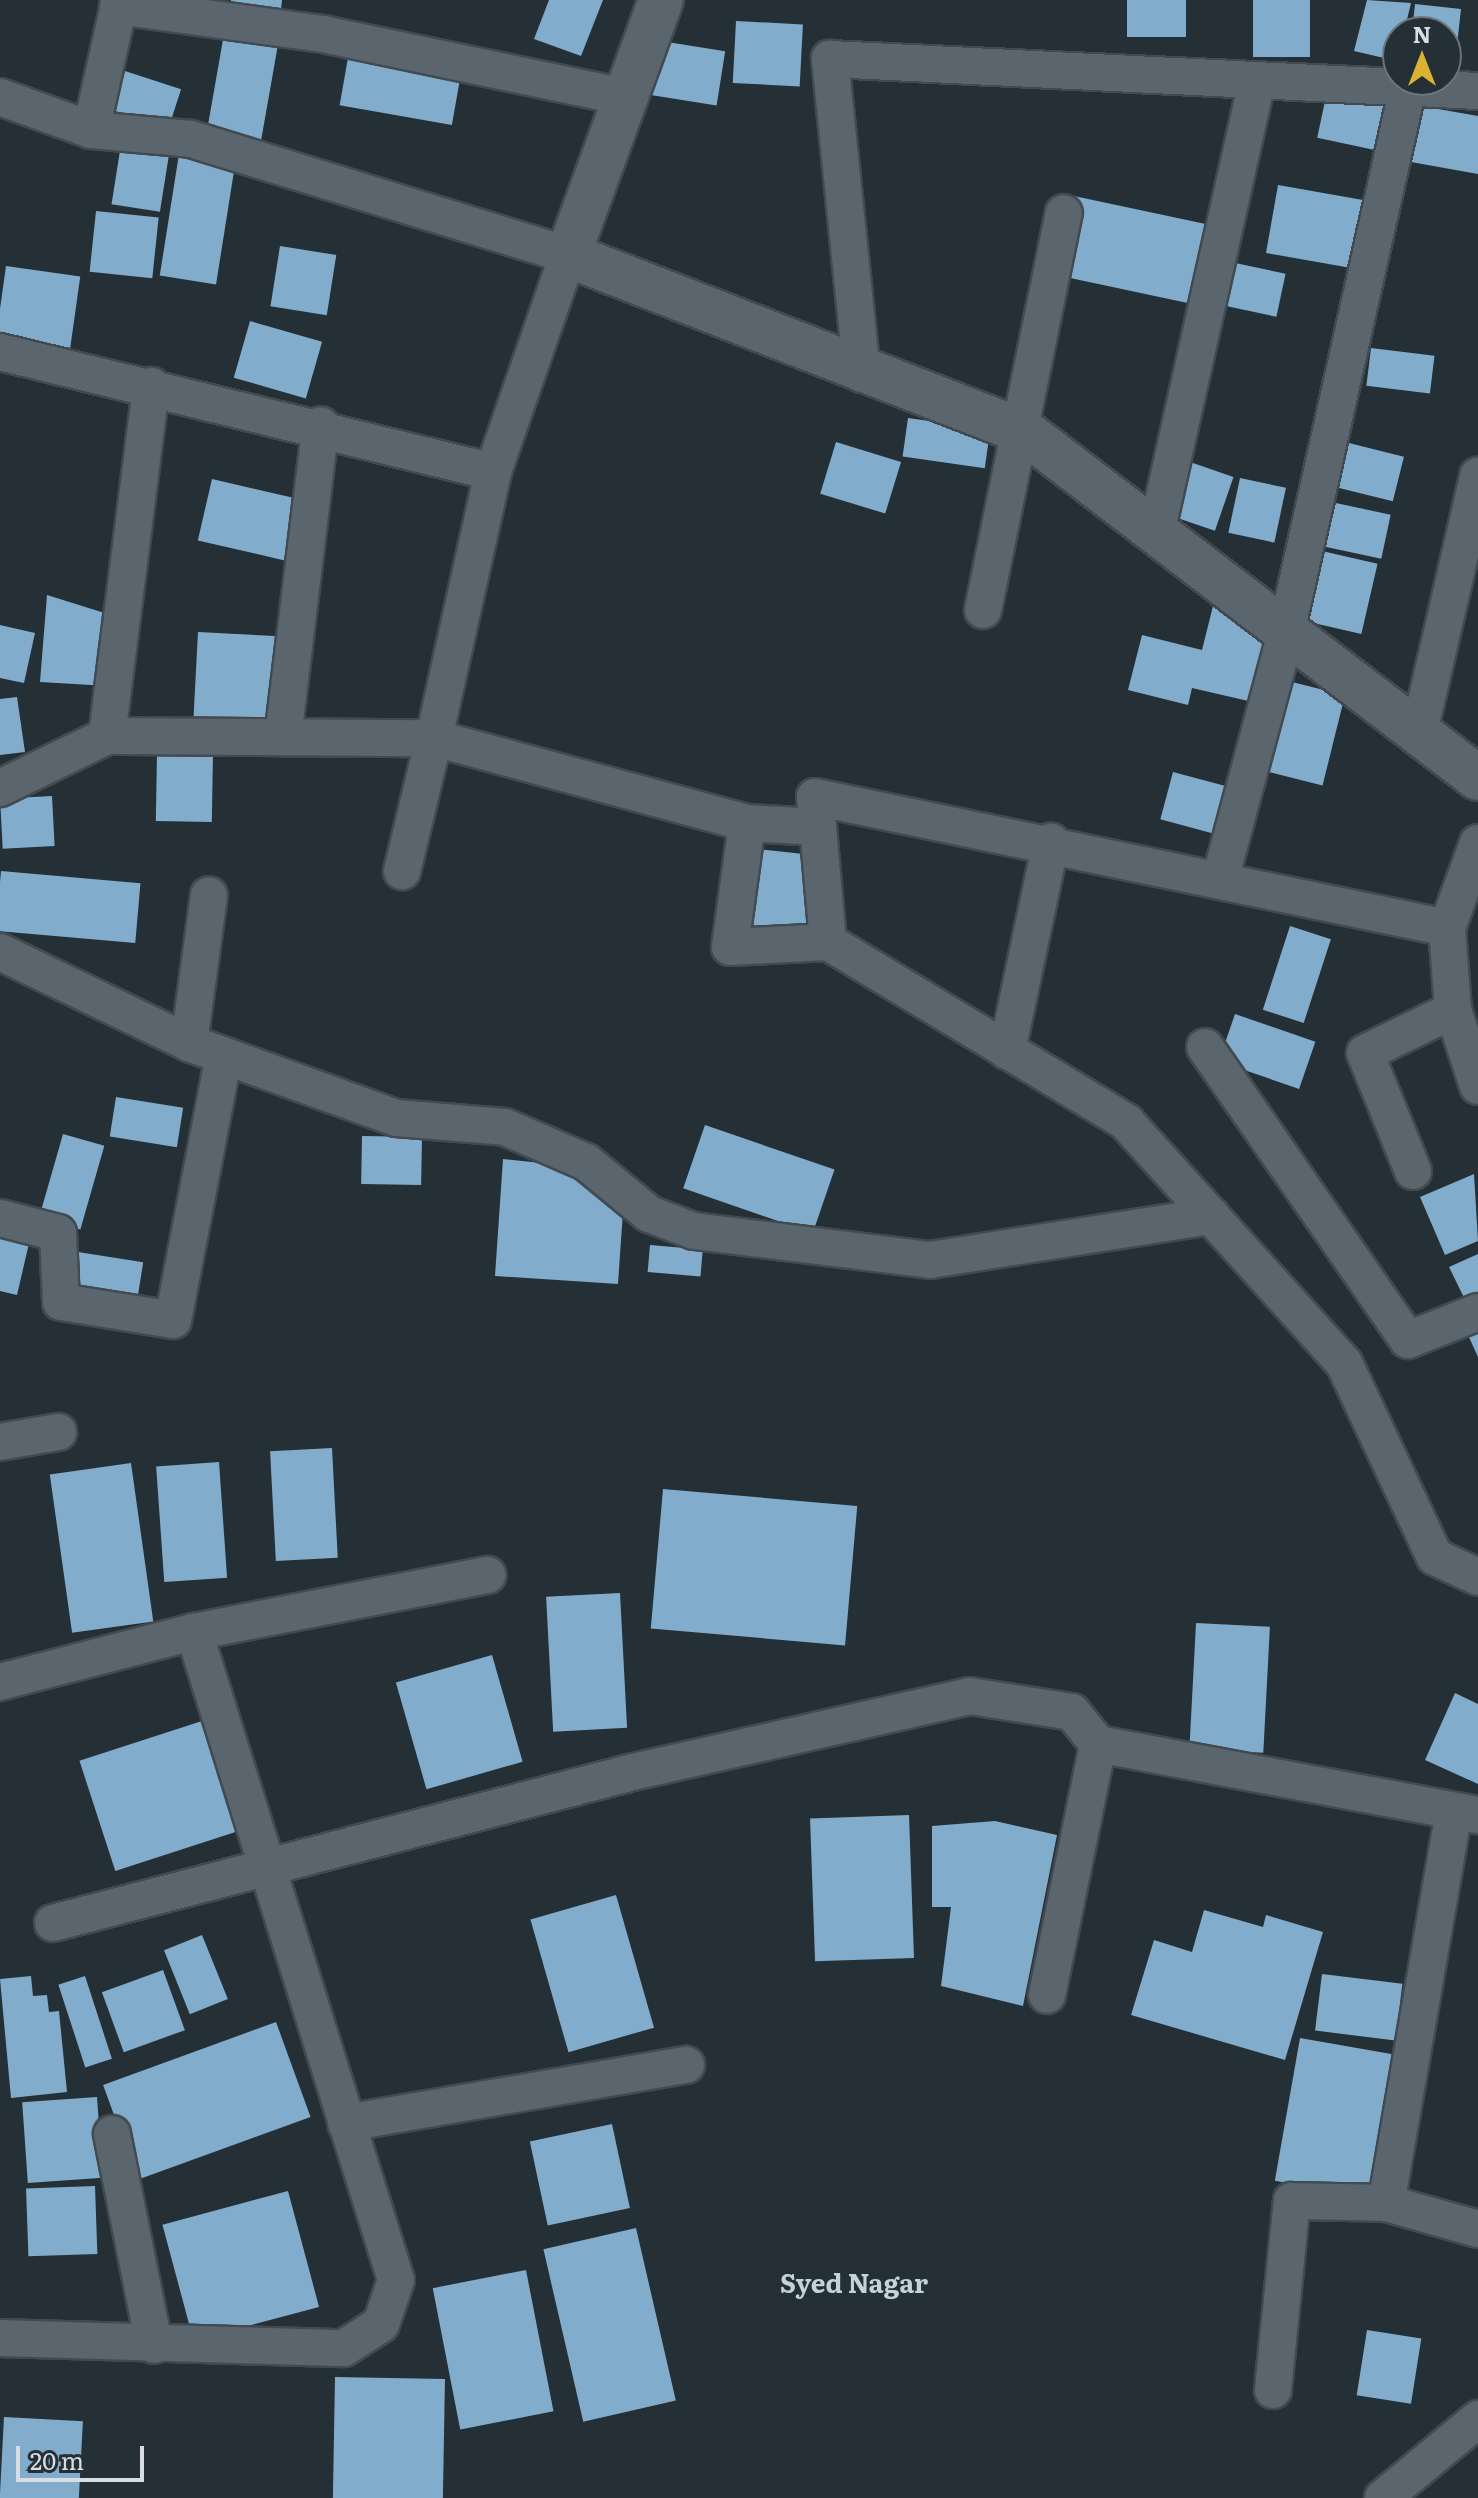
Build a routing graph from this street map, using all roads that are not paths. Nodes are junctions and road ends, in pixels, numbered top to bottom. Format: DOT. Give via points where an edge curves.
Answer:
graph roads {
  1 [pos="661,0"];
  2 [pos="119,3"];
  3 [pos="1257,83"];
  4 [pos="1382,86"];
  5 [pos="1406,96"];
  6 [pos="0,97"];
  7 [pos="629,98"];
  8 [pos="91,130"];
  9 [pos="1064,213"];
  10 [pos="568,255"];
  11 [pos="0,352"];
  12 [pos="862,374"];
  13 [pos="151,386"];
  14 [pos="321,425"];
  15 [pos="1025,432"];
  16 [pos="493,472"];
  17 [pos="1478,476"];
  18 [pos="1157,529"];
  19 [pos="983,610"];
  20 [pos="1285,637"];
  21 [pos="1420,728"];
  22 [pos="107,736"];
  23 [pos="283,737"];
  24 [pos="434,738"];
  25 [pos="1478,778"];
  26 [pos="0,788"];
  27 [pos="747,823"];
  28 [pos="818,827"];
  29 [pos="1051,842"];
  30 [pos="1478,843"];
  31 [pos="402,871"];
  32 [pos="1221,876"];
  33 [pos="209,895"];
  34 [pos="1447,928"];
  35 [pos="828,942"];
  36 [pos="0,952"];
  37 [pos="1453,1010"];
  38 [pos="189,1043"];
  39 [pos="1205,1047"];
  40 [pos="1007,1051"];
  41 [pos="224,1056"];
  42 [pos="1478,1086"];
  43 [pos="1413,1171"];
  44 [pos="1212,1216"];
  45 [pos="0,1218"];
  46 [pos="1478,1312"];
  47 [pos="58,1432"];
  48 [pos="0,1442"];
  49 [pos="488,1575"];
  50 [pos="1478,1577"];
  51 [pos="194,1632"];
  52 [pos="0,1682"];
  53 [pos="1098,1744"];
  54 [pos="1466,1813"];
  55 [pos="272,1866"];
  56 [pos="53,1923"];
  57 [pos="1047,1995"];
  58 [pos="686,2065"];
  59 [pos="346,2123"];
  60 [pos="112,2134"];
  61 [pos="1386,2203"];
  62 [pos="1478,2229"];
  63 [pos="0,2338"];
  64 [pos="154,2345"];
  65 [pos="1273,2390"];
  66 [pos="1478,2419"];
  67 [pos="1383,2498"];
  1 -- 7 [label="street"];
  2 -- 7 [label="street" via="323,34"];
  2 -- 8 [label="street"];
  3 -- 4 [label="street"];
  3 -- 12 [label="street" via="830,59"];
  3 -- 18 [label="street"];
  5 -- 20 [label="street"];
  6 -- 8 [label="street"];
  7 -- 10 [label="street"];
  8 -- 10 [label="street" via="191,139"];
  9 -- 15 [label="street"];
  10 -- 12 [label="street"];
  10 -- 16 [label="street"];
  11 -- 13 [label="street"];
  12 -- 15 [label="street"];
  13 -- 14 [label="street"];
  13 -- 22 [label="street"];
  14 -- 16 [label="street"];
  14 -- 23 [label="street"];
  15 -- 18 [label="street"];
  15 -- 19 [label="street"];
  16 -- 24 [label="street"];
  17 -- 21 [label="street"];
  18 -- 20 [label="street"];
  20 -- 21 [label="street"];
  20 -- 32 [label="street"];
  21 -- 25 [label="street"];
  22 -- 23 [label="street"];
  22 -- 26 [label="street"];
  23 -- 24 [label="street"];
  24 -- 27 [label="street"];
  24 -- 31 [label="street"];
  27 -- 28 [label="street"];
  27 -- 35 [label="street" via="730,947"];
  28 -- 29 [label="street" via="815,797"];
  28 -- 35 [label="street"];
  29 -- 32 [label="street"];
  29 -- 40 [label="street"];
  30 -- 34 [label="street"];
  32 -- 34 [label="street"];
  33 -- 38 [label="street"];
  34 -- 37 [label="street"];
  35 -- 40 [label="street"];
  36 -- 38 [label="street"];
  37 -- 42 [label="street"];
  37 -- 43 [label="street" via="1365,1053"];
  38 -- 41 [label="street"];
  39 -- 46 [label="street" via="1408,1340"];
  40 -- 44 [label="street" via="1126,1122"];
  41 -- 44 [label="street" via="396,1118 505,1127 586,1162 649,1214 694,1231 930,1260"];
  41 -- 45 [label="street" via="173,1320 61,1302 58,1233"];
  44 -- 50 [label="street" via="1344,1363 1435,1557"];
  47 -- 48 [label="street"];
  49 -- 51 [label="street"];
  51 -- 52 [label="street"];
  51 -- 55 [label="street"];
  53 -- 54 [label="street"];
  53 -- 55 [label="street" via="1072,1712 970,1696"];
  53 -- 57 [label="street"];
  54 -- 61 [label="street"];
  55 -- 56 [label="street"];
  55 -- 59 [label="street"];
  58 -- 59 [label="street"];
  59 -- 64 [label="street" via="396,2280 381,2324 344,2348"];
  60 -- 64 [label="street"];
  61 -- 62 [label="street"];
  61 -- 65 [label="street" via="1292,2201"];
  63 -- 64 [label="street"];
  66 -- 67 [label="street"];
}
